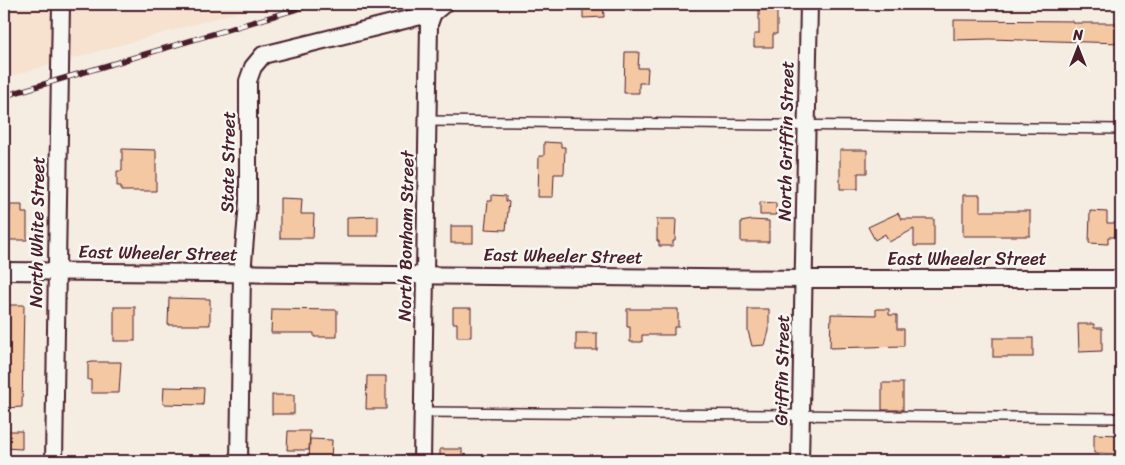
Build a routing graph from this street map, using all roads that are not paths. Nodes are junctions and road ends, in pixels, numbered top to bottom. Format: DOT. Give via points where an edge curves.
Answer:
graph roads {
  1 [pos="61,4"];
  2 [pos="809,4"];
  3 [pos="439,9"];
  4 [pos="428,121"];
  5 [pos="807,126"];
  6 [pos="1121,129"];
  7 [pos="4,271"];
  8 [pos="57,271"];
  9 [pos="242,274"];
  10 [pos="426,274"];
  11 [pos="803,279"];
  12 [pos="1121,279"];
  13 [pos="423,412"];
  14 [pos="801,415"];
  15 [pos="1121,418"];
  16 [pos="54,461"];
  17 [pos="239,461"];
  18 [pos="422,461"];
  19 [pos="800,461"];
  1 -- 8 [label="street, North White Street"];
  2 -- 5 [label="street, North Griffin Street"];
  3 -- 4 [label="street, North Bonham Street" via="429,24"];
  3 -- 9 [label="street, State Street" via="263,54 253,66 248,81 248,202"];
  4 -- 5 [label="lane"];
  4 -- 10 [label="street, North Bonham Street"];
  5 -- 6 [label="lane"];
  5 -- 11 [label="street, North Griffin Street"];
  7 -- 8 [label="street, East Wheeler Street"];
  8 -- 9 [label="street, East Wheeler Street"];
  8 -- 16 [label="street, North White Street"];
  9 -- 10 [label="street, East Wheeler Street"];
  9 -- 17 [label="street, State Street"];
  10 -- 11 [label="street, East Wheeler Street"];
  10 -- 13 [label="street, North Bonham Street"];
  11 -- 12 [label="street, East Wheeler Street"];
  11 -- 14 [label="street, Griffin Street"];
  13 -- 14 [label="lane"];
  13 -- 18 [label="street, North Bonham Street"];
  14 -- 15 [label="lane"];
  14 -- 19 [label="street, Griffin Street"];
}
